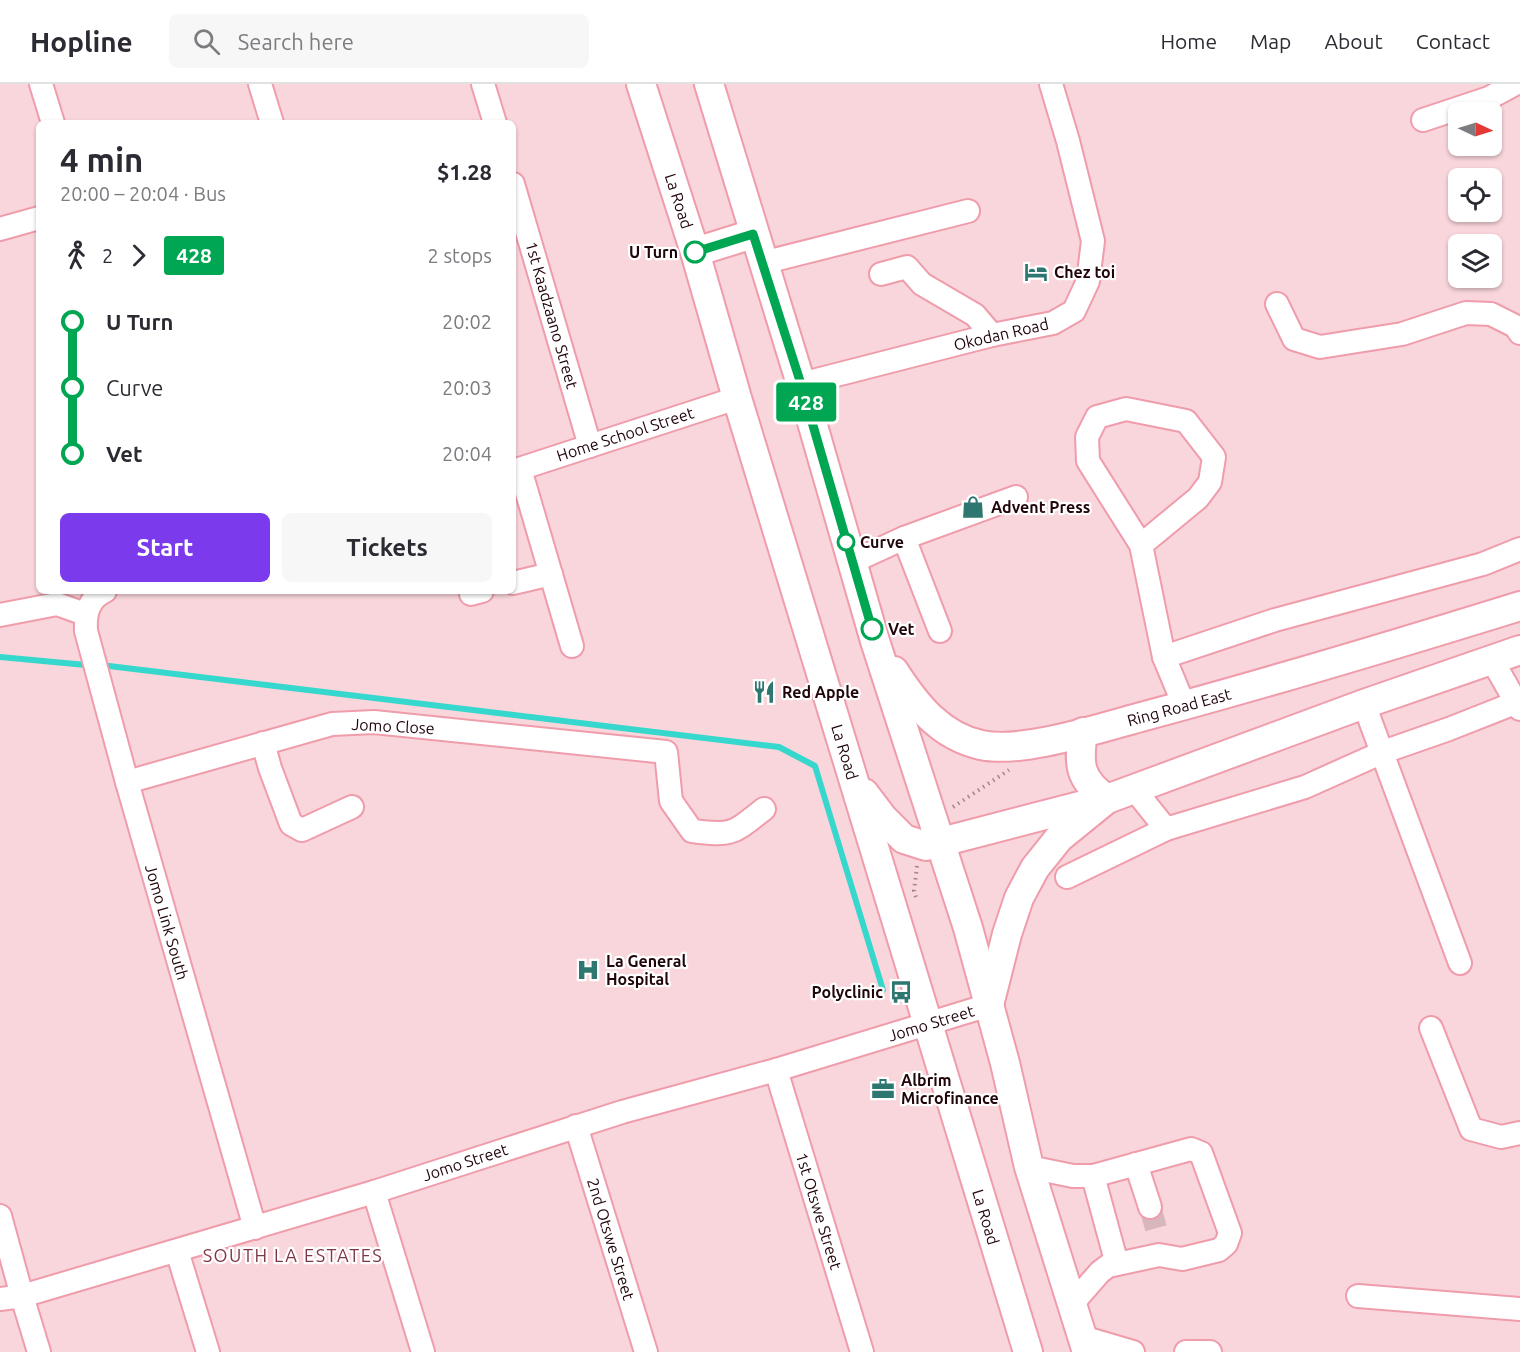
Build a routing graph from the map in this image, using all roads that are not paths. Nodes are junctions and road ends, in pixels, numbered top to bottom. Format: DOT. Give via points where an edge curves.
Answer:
graph roads {
  1 [pos="41,84"];
  2 [pos="260,84"];
  3 [pos="483,84"];
  4 [pos="640,84"];
  5 [pos="708,84"];
  6 [pos="1051,84"];
  7 [pos="1515,84"];
  8 [pos="52,120"];
  9 [pos="271,120"];
  10 [pos="494,120"];
  11 [pos="1423,120"];
  12 [pos="516,194"];
  13 [pos="968,211"];
  14 [pos="36,219"];
  15 [pos="0,229"];
  16 [pos="753,234"];
  17 [pos="695,252"];
  18 [pos="762,263"];
  19 [pos="881,274"];
  20 [pos="1277,304"];
  21 [pos="1520,333"];
  22 [pos="992,335"];
  23 [pos="801,384"];
  24 [pos="737,398"];
  25 [pos="590,446"];
  26 [pos="517,470"];
  27 [pos="1017,497"];
  28 [pos="904,538"];
  29 [pos="1141,545"];
  30 [pos="1520,549"];
  31 [pos="852,562"];
  32 [pos="551,574"];
  33 [pos="516,582"];
  34 [pos="101,594"];
  35 [pos="1520,606"];
  36 [pos="86,614"];
  37 [pos="0,615"];
  38 [pos="939,631"];
  39 [pos="875,641"];
  40 [pos="572,646"];
  41 [pos="1520,650"];
  42 [pos="1164,657"];
  43 [pos="1492,660"];
  44 [pos="1364,704"];
  45 [pos="1519,704"];
  46 [pos="1184,705"];
  47 [pos="1083,732"];
  48 [pos="263,743"];
  49 [pos="1383,752"];
  50 [pos="852,777"];
  51 [pos="127,782"];
  52 [pos="1134,789"];
  53 [pos="1107,799"];
  54 [pos="352,807"];
  55 [pos="764,809"];
  56 [pos="1166,829"];
  57 [pos="940,841"];
  58 [pos="1067,877"];
  59 [pos="1460,963"];
  60 [pos="989,1005"];
  61 [pos="928,1024"];
  62 [pos="1431,1028"];
  63 [pos="776,1070"];
  64 [pos="576,1126"];
  65 [pos="1520,1133"];
  66 [pos="1136,1164"];
  67 [pos="1029,1167"];
  68 [pos="1093,1176"];
  69 [pos="374,1192"];
  70 [pos="1150,1207"];
  71 [pos="0,1216"];
  72 [pos="255,1228"];
  73 [pos="177,1251"];
  74 [pos="1117,1264"];
  75 [pos="1358,1296"];
  76 [pos="11,1298"];
  77 [pos="1072,1304"];
  78 [pos="1520,1309"];
  79 [pos="1085,1344"];
  80 [pos="39,1352"];
  81 [pos="208,1352"];
  82 [pos="423,1352"];
  83 [pos="646,1352"];
  84 [pos="862,1352"];
  85 [pos="1028,1352"];
  86 [pos="1133,1352"];
  87 [pos="1186,1352"];
  88 [pos="1210,1352"];
  1 -- 8 [label="street"];
  2 -- 9 [label="street"];
  3 -- 10 [label="street"];
  4 -- 17 [label="main road, La Road"];
  5 -- 16 [label="main road"];
  6 -- 22 [label="street, Okodan Road" via="1093,242 1088,281 1074,311 1053,323"];
  7 -- 11 [label="street" via="1489,98"];
  12 -- 25 [label="street, 1st Kaadzaano Street"];
  13 -- 18 [label="street"];
  14 -- 15 [label="street"];
  16 -- 17 [label="main road"];
  16 -- 18 [label="main road"];
  17 -- 24 [label="main road, La Road"];
  18 -- 23 [label="main road"];
  19 -- 22 [label="street" via="907,267 922,284 975,315"];
  20 -- 21 [label="street" via="1294,339 1320,347 1402,334 1466,313 1491,314 1515,326"];
  22 -- 23 [label="street, Okodan Road"];
  23 -- 31 [label="main road"];
  24 -- 25 [label="street, Home School Street"];
  24 -- 50 [label="main road, La Road"];
  25 -- 26 [label="street, Home School Street"];
  26 -- 32 [label="street"];
  27 -- 28 [label="street"];
  28 -- 31 [label="street"];
  28 -- 38 [label="street"];
  29 -- 29 [label="street" via="1088,461 1087,436 1097,417 1126,409 1186,421 1214,457 1210,482 1198,498"];
  29 -- 42 [label="street"];
  30 -- 42 [label="street" via="1483,564 1275,620"];
  31 -- 39 [label="main road"];
  32 -- 33 [label="street"];
  32 -- 40 [label="street"];
  34 -- 36 [label="street"];
  35 -- 46 [label="main road, Ring Road East"];
  36 -- 37 [label="street" via="57,603"];
  36 -- 51 [label="street, Jomo Link South" via="86,631"];
  39 -- 47 [label="main road, Ring Road East" via="908,693 951,735 983,745 1023,746"];
  39 -- 57 [label="main road"];
  41 -- 43 [label="main road"];
  42 -- 46 [label="street"];
  43 -- 44 [label="main road"];
  43 -- 45 [label="street"];
  44 -- 49 [label="street"];
  44 -- 52 [label="main road"];
  45 -- 49 [label="street"];
  46 -- 47 [label="main road, Ring Road East"];
  47 -- 53 [label="main road" via="1082,772 1088,784"];
  48 -- 51 [label="street, Jomo Close"];
  48 -- 54 [label="street" via="291,824 302,830"];
  48 -- 55 [label="street, Jomo Close" via="332,724 375,722 666,752 671,801 692,831 735,832"];
  49 -- 56 [label="street" via="1305,787"];
  49 -- 59 [label="street"];
  50 -- 57 [label="main road" via="904,839 926,846"];
  50 -- 61 [label="main road, La Road"];
  51 -- 72 [label="street, Jomo Link South"];
  52 -- 53 [label="main road"];
  52 -- 56 [label="street"];
  53 -- 57 [label="main road"];
  53 -- 60 [label="main road" via="1059,838 1035,868 1019,898"];
  56 -- 58 [label="street"];
  57 -- 60 [label="main road"];
  60 -- 61 [label="street, Jomo Street"];
  60 -- 67 [label="main road"];
  61 -- 63 [label="street, Jomo Street"];
  61 -- 85 [label="main road, La Road"];
  62 -- 65 [label="street" via="1471,1129 1501,1137"];
  63 -- 64 [label="street, Jomo Street"];
  63 -- 84 [label="street, 1st Otswe Street"];
  64 -- 69 [label="street, Jomo Street"];
  64 -- 83 [label="street, 2nd Otswe Street"];
  66 -- 68 [label="street"];
  66 -- 70 [label="street"];
  66 -- 74 [label="street" via="1197,1150 1230,1233 1219,1250 1182,1258 1162,1245"];
  67 -- 68 [label="street"];
  67 -- 77 [label="main road"];
  68 -- 74 [label="street"];
  69 -- 72 [label="street, Jomo Street"];
  69 -- 82 [label="street"];
  71 -- 76 [label="street"];
  72 -- 73 [label="street, Jomo Street"];
  73 -- 76 [label="street, Jomo Street"];
  73 -- 81 [label="street"];
  74 -- 77 [label="street" via="1103,1268"];
  75 -- 78 [label="street"];
  76 -- 80 [label="street"];
  77 -- 79 [label="main road"];
  79 -- 86 [label="street"];
  87 -- 88 [label="street"];
}
